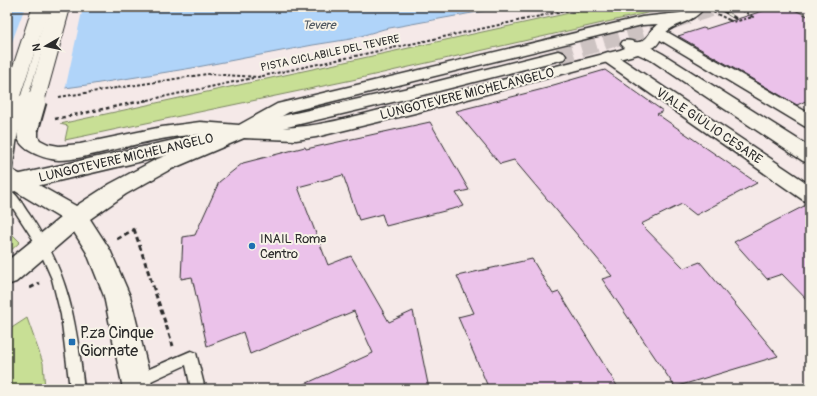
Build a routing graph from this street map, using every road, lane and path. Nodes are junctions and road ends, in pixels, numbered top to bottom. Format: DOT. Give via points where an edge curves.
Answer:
graph roads {
  1 [pos="41,7"];
  2 [pos="52,7"];
  3 [pos="62,7"];
  4 [pos="582,7"];
  5 [pos="696,7"];
  6 [pos="738,7"];
  7 [pos="720,14"];
  8 [pos="679,18"];
  9 [pos="657,32"];
  10 [pos="587,36"];
  11 [pos="640,48"];
  12 [pos="558,56"];
  13 [pos="608,57"];
  14 [pos="258,76"];
  15 [pos="54,98"];
  16 [pos="7,110"];
  17 [pos="75,116"];
  18 [pos="810,122"];
  19 [pos="21,129"];
  20 [pos="243,131"];
  21 [pos="810,156"];
  22 [pos="10,185"];
  23 [pos="810,195"];
  24 [pos="76,217"];
  25 [pos="119,238"];
  26 [pos="43,245"];
  27 [pos="7,275"];
  28 [pos="179,363"];
  29 [pos="137,385"];
  30 [pos="77,389"];
  31 [pos="198,389"];
  1 -- 16 [label="street, bridge"];
  2 -- 19 [label="lane, bridge"];
  3 -- 19 [label="street, bridge"];
  4 -- 14 [label="path, PISTA CICLABILE DEL TEVERE"];
  5 -- 8 [label="street, LUNGOTEVERE MICHELANGELO" via="694,12"];
  6 -- 7 [label="path, bridge" via="753,17 733,22"];
  8 -- 9 [label="street, LUNGOTEVERE MICHELANGELO"];
  8 -- 10 [label="street, LUNGOTEVERE MICHELANGELO" via="650,20"];
  9 -- 11 [label="street, LUNGOTEVERE MICHELANGELO" via="653,41"];
  9 -- 18 [label="street"];
  10 -- 11 [label="street" via="608,38"];
  10 -- 20 [label="street, LUNGOTEVERE MICHELANGELO" via="295,104 274,112"];
  11 -- 13 [label="street, LUNGOTEVERE MICHELANGELO"];
  11 -- 21 [label="street"];
  12 -- 20 [label="street, LUNGOTEVERE MICHELANGELO"];
  13 -- 20 [label="street, LUNGOTEVERE MICHELANGELO" via="316,131 285,134"];
  13 -- 23 [label="street, VIALE GIULIO CESARE"];
  14 -- 15 [label="path, PISTA CICLABILE DEL TEVERE" via="207,74"];
  14 -- 17 [label="path"];
  19 -- 20 [label="street, LUNGOTEVERE MICHELANGELO" via="27,132 29,140 37,148 59,153 190,129"];
  19 -- 22 [label="lane" via="8,164"];
  20 -- 22 [label="street, LUNGOTEVERE MICHELANGELO"];
  20 -- 24 [label="street" via="162,165 110,194"];
  22 -- 24 [label="street"];
  22 -- 26 [label="lane"];
  24 -- 26 [label="street"];
  24 -- 29 [label="street" via="98,250 115,290"];
  25 -- 28 [label="path" via="134,229"];
  26 -- 27 [label="street"];
  26 -- 30 [label="lane" via="57,275 68,315"];
  28 -- 29 [label="lane"];
  28 -- 31 [label="lane" via="191,357"];
}
